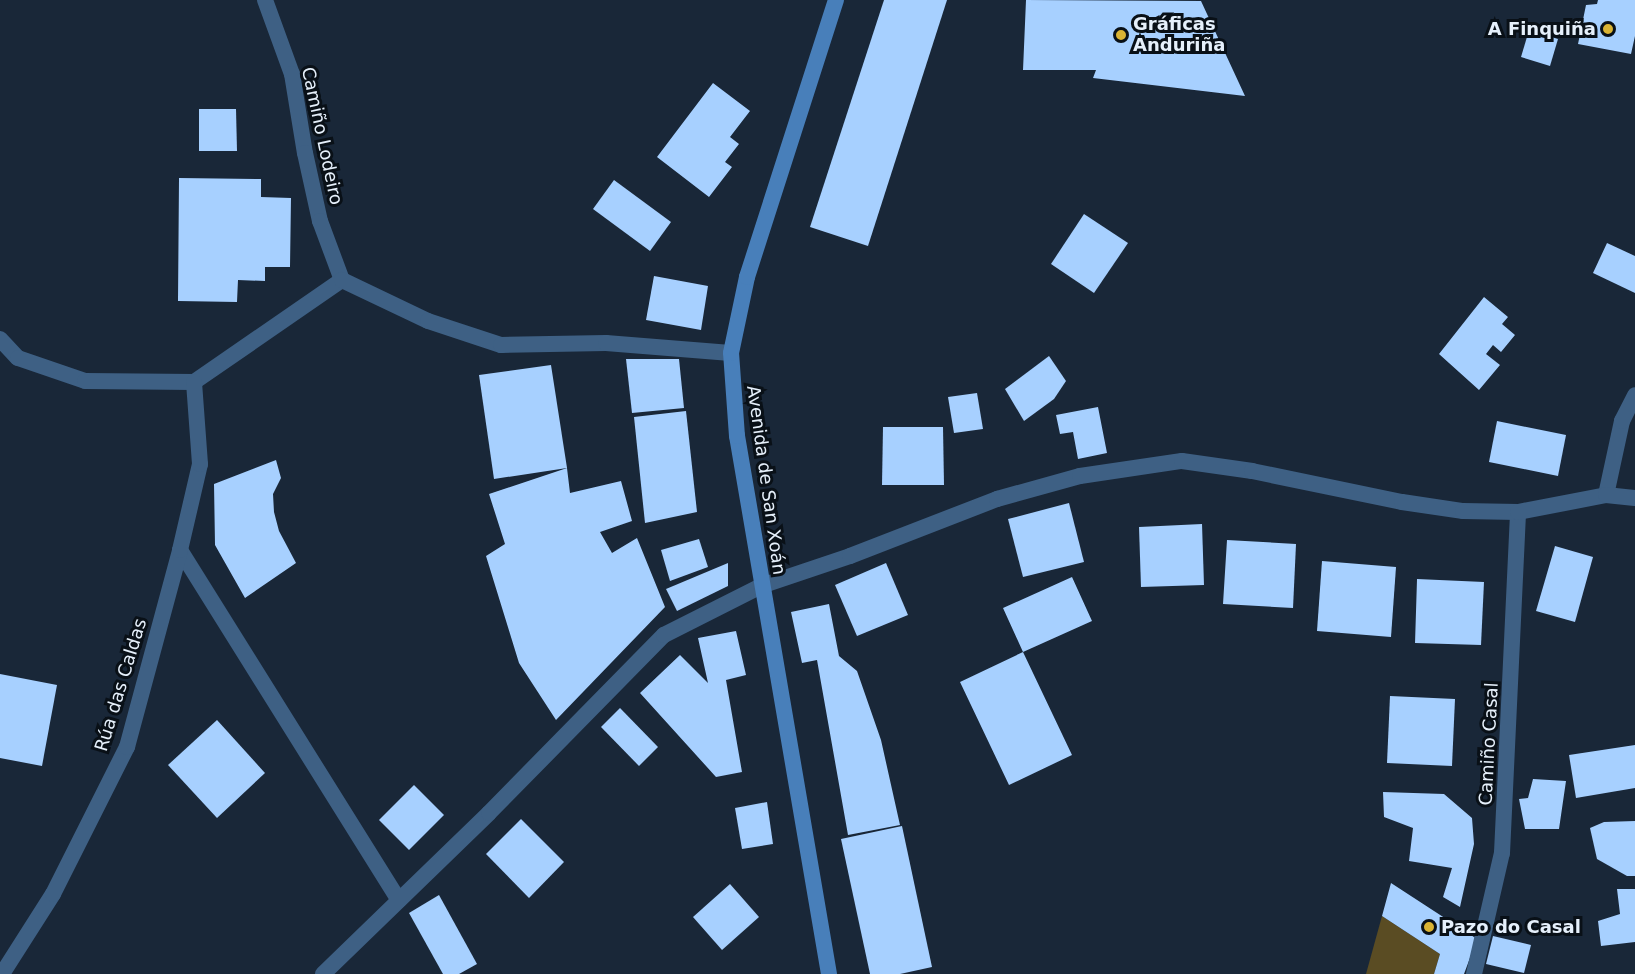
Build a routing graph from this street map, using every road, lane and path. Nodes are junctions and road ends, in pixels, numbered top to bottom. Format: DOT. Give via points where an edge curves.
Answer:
graph roads {
  1 [pos="265,0"];
  2 [pos="836,0"];
  3 [pos="342,280"];
  4 [pos="0,339"];
  5 [pos="731,353"];
  6 [pos="194,382"];
  7 [pos="1635,395"];
  8 [pos="1606,495"];
  9 [pos="1635,498"];
  10 [pos="1518,512"];
  11 [pos="180,550"];
  12 [pos="761,586"];
  13 [pos="399,900"];
  14 [pos="2,974"];
  15 [pos="323,974"];
  16 [pos="829,974"];
  17 [pos="1474,974"];
  1 -- 3 [label="street, Camiño Lodeiro" via="292,74 320,221"];
  2 -- 5 [label="main road, Avenida de San Xoán" via="747,277"];
  3 -- 5 [label="street" via="428,321 501,345 606,344"];
  3 -- 6 [label="street"];
  4 -- 6 [label="street" via="18,358 85,381"];
  5 -- 12 [label="main road, Avenida de San Xoán" via="737,436"];
  6 -- 11 [label="street, Rúa das Caldas" via="200,464"];
  7 -- 8 [label="street" via="1622,421"];
  8 -- 9 [label="street"];
  8 -- 10 [label="street"];
  10 -- 12 [label="street" via="1463,511 1412,504 1252,471 1182,461 1080,476 997,499"];
  10 -- 17 [label="street, Camiño Casal" via="1502,853"];
  11 -- 13 [label="street"];
  11 -- 14 [label="street, Rúa das Caldas" via="127,747 55,891"];
  12 -- 13 [label="street" via="664,635"];
  12 -- 16 [label="main road, Avenida de San Xoán"];
  13 -- 15 [label="street"];
}
